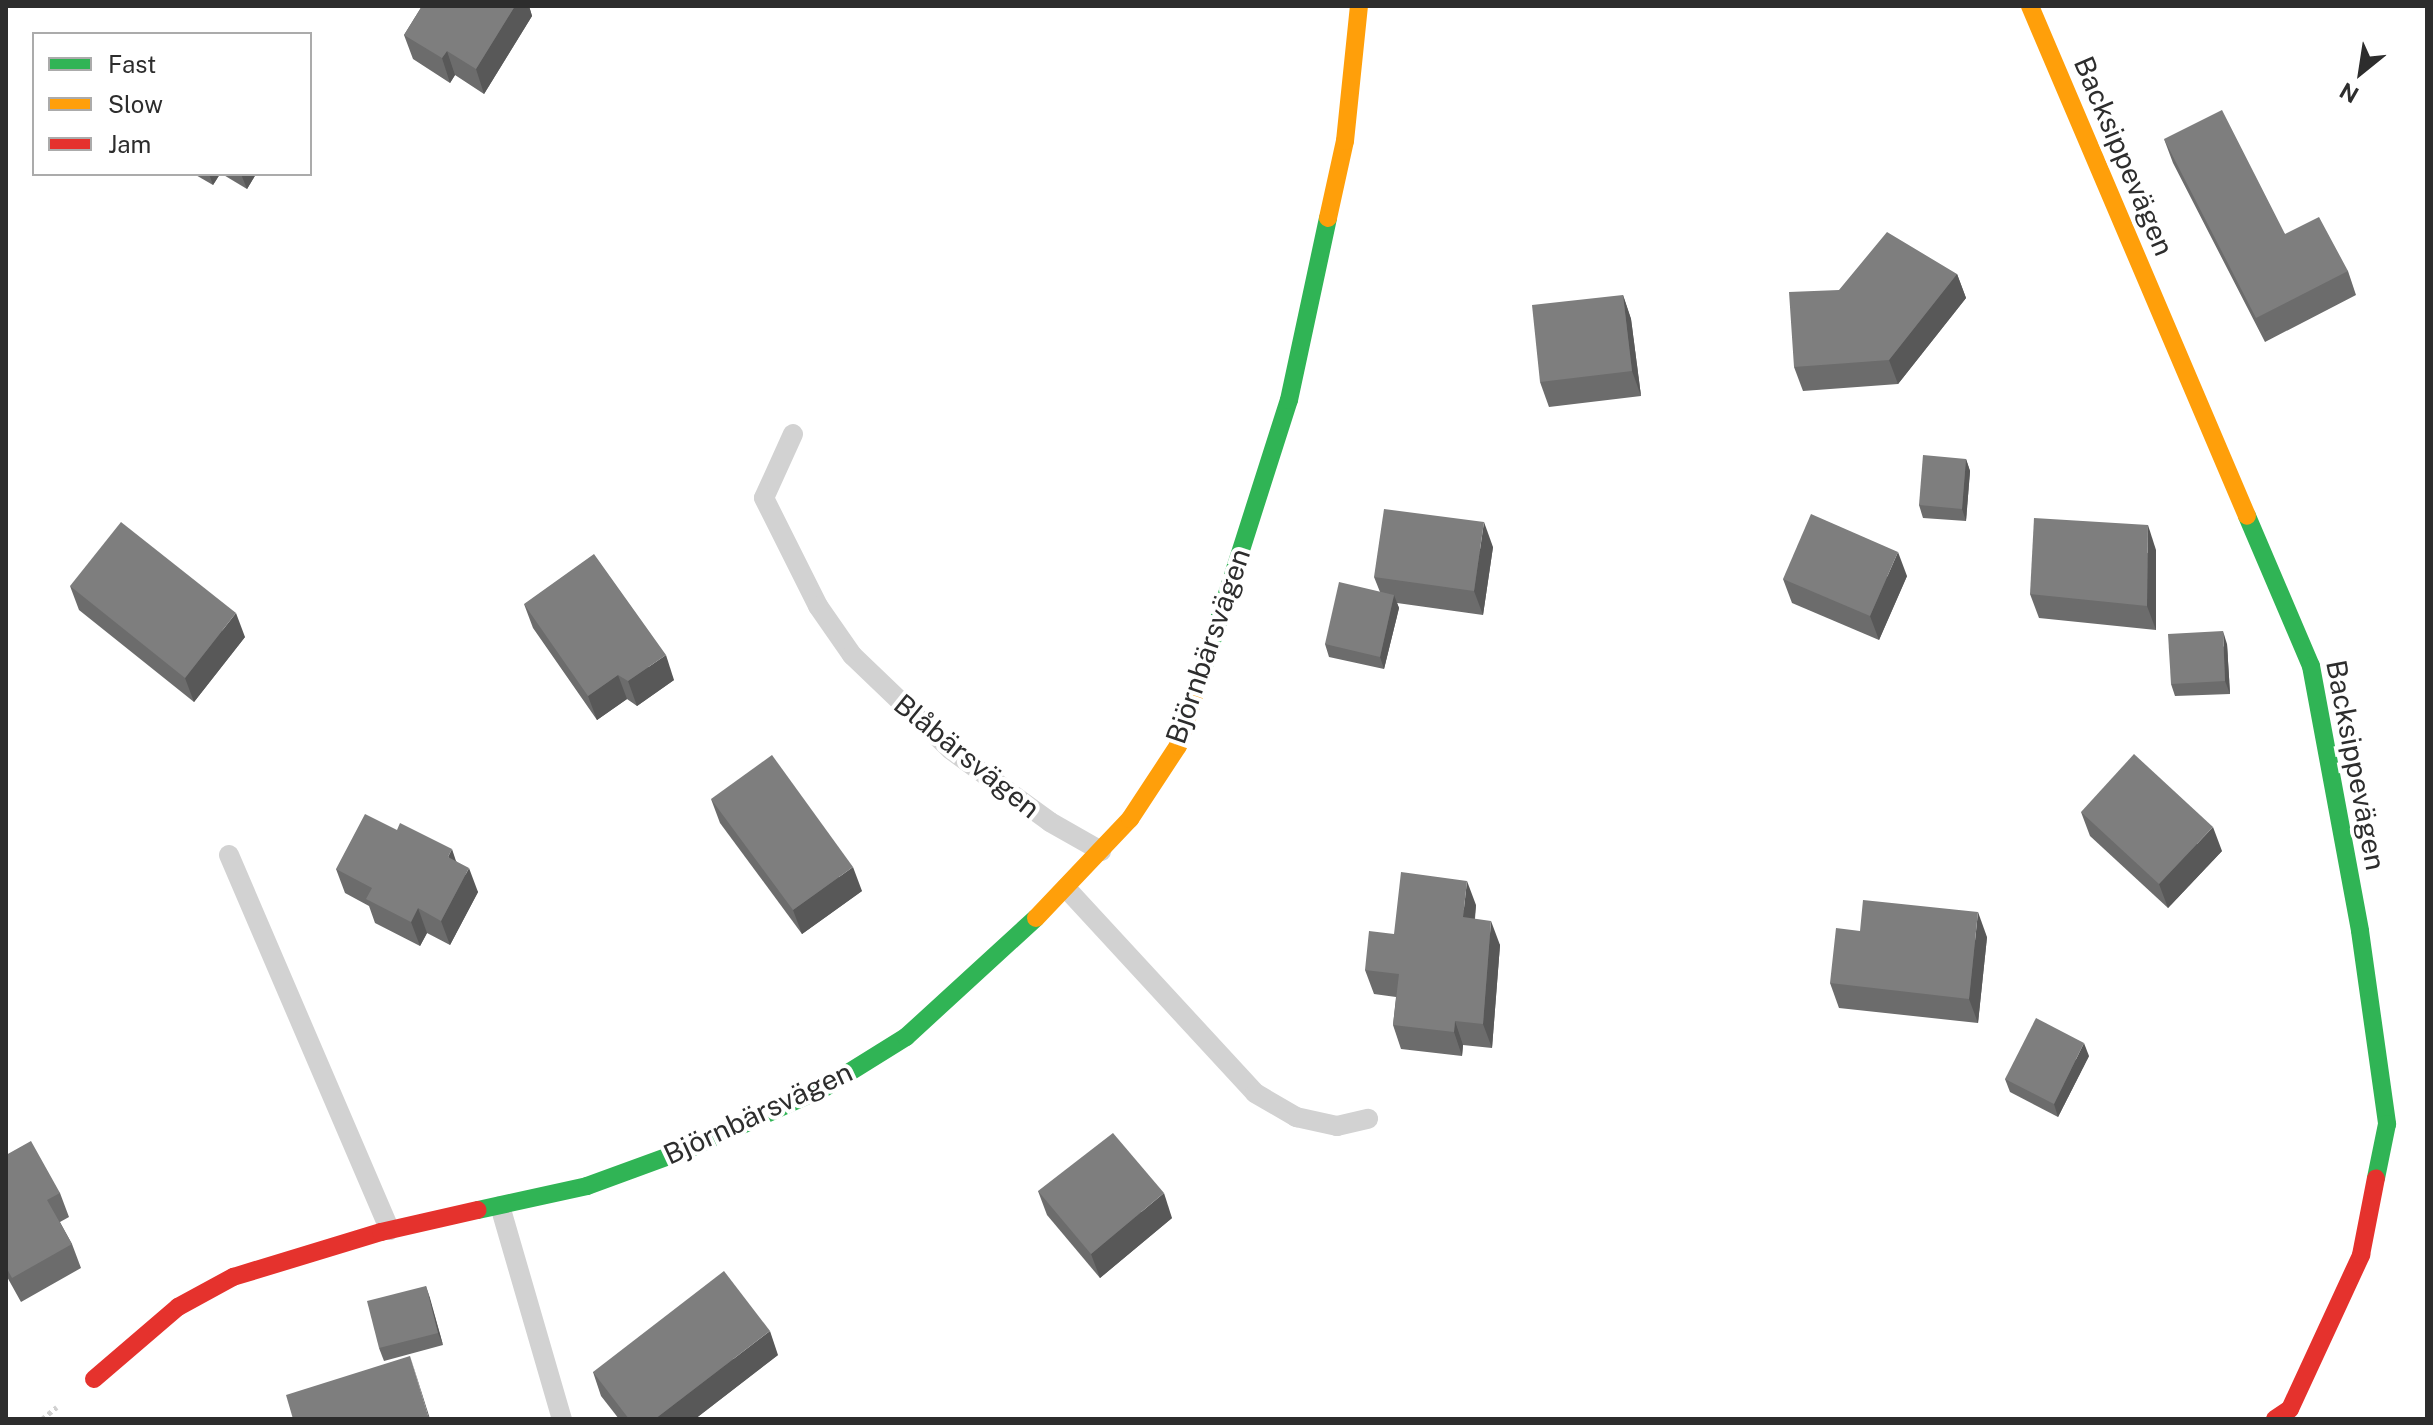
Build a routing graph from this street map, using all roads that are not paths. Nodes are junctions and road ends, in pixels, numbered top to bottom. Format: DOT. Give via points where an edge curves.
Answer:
graph roads {
  1 [pos="1359,6"];
  2 [pos="2030,6"];
  3 [pos="793,434"];
  4 [pos="1101,851"];
  5 [pos="229,855"];
  6 [pos="1066,888"];
  7 [pos="1368,1119"];
  8 [pos="500,1206"];
  9 [pos="390,1230"];
  10 [pos="94,1379"];
  11 [pos="562,1419"];
  12 [pos="2275,1419"];
  1 -- 4 [label="street, Björnbärsvägen" via="1345,141 1289,400 1178,746 1130,819"];
  2 -- 12 [label="street, Backsippevägen" via="2311,666 2360,931 2387,1124 2361,1255 2290,1409"];
  3 -- 4 [label="lane, Blåbärsvägen" via="764,498 818,606 852,655 951,750 1050,822"];
  4 -- 6 [label="street, Björnbärsvägen"];
  5 -- 9 [label="lane"];
  6 -- 7 [label="lane" via="1255,1093 1296,1117 1337,1126"];
  6 -- 8 [label="street, Björnbärsvägen" via="906,1037 824,1088 691,1148 587,1186"];
  8 -- 9 [label="street, Björnbärsvägen"];
  8 -- 11 [label="lane"];
  9 -- 10 [label="street, Björnbärsvägen" via="233,1277 178,1307"];
}
